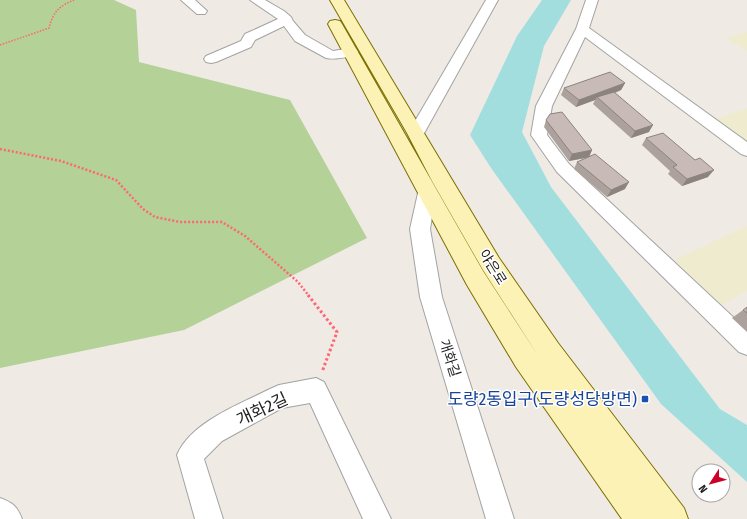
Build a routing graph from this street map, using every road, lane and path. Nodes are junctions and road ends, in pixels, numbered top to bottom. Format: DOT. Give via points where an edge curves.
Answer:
graph roads {
  1 [pos="74,0"];
  2 [pos="187,0"];
  3 [pos="256,0"];
  4 [pos="322,0"];
  5 [pos="337,0"];
  6 [pos="492,0"];
  7 [pos="592,0"];
  8 [pos="201,11"];
  9 [pos="287,20"];
  10 [pos="582,29"];
  11 [pos="0,45"];
  12 [pos="351,52"];
  13 [pos="211,59"];
  14 [pos="416,133"];
  15 [pos="0,149"];
  16 [pos="747,150"];
  17 [pos="427,193"];
  18 [pos="747,345"];
  19 [pos="316,390"];
  20 [pos="0,512"];
  21 [pos="8,519"];
  22 [pos="209,519"];
  23 [pos="377,519"];
  24 [pos="500,519"];
  25 [pos="640,519"];
  26 [pos="673,519"];
  1 -- 11 [label="path" via="58,6 49,28"];
  2 -- 8 [label="street"];
  3 -- 9 [label="street"];
  4 -- 12 [label="street, 야은로"];
  5 -- 14 [label="street, 야은로"];
  6 -- 14 [label="street"];
  7 -- 10 [label="street"];
  9 -- 12 [label="street" via="300,38 331,55"];
  9 -- 13 [label="street" via="250,37 246,44"];
  10 -- 16 [label="street"];
  10 -- 18 [label="street" via="544,106 539,135 563,168"];
  12 -- 17 [label="street, 야은로"];
  14 -- 26 [label="street, 야은로" via="491,264 549,351"];
  15 -- 19 [label="path" via="61,161 116,180 143,209 155,216 180,222 222,222 245,236 298,282 337,332"];
  17 -- 24 [label="street, 개화길" via="420,229 431,297"];
  17 -- 25 [label="street, 야은로" via="525,359"];
  19 -- 22 [label="street, 개화2길" via="279,397 213,432 190,455"];
  19 -- 23 [label="street"];
  20 -- 21 [label="street"];
}
